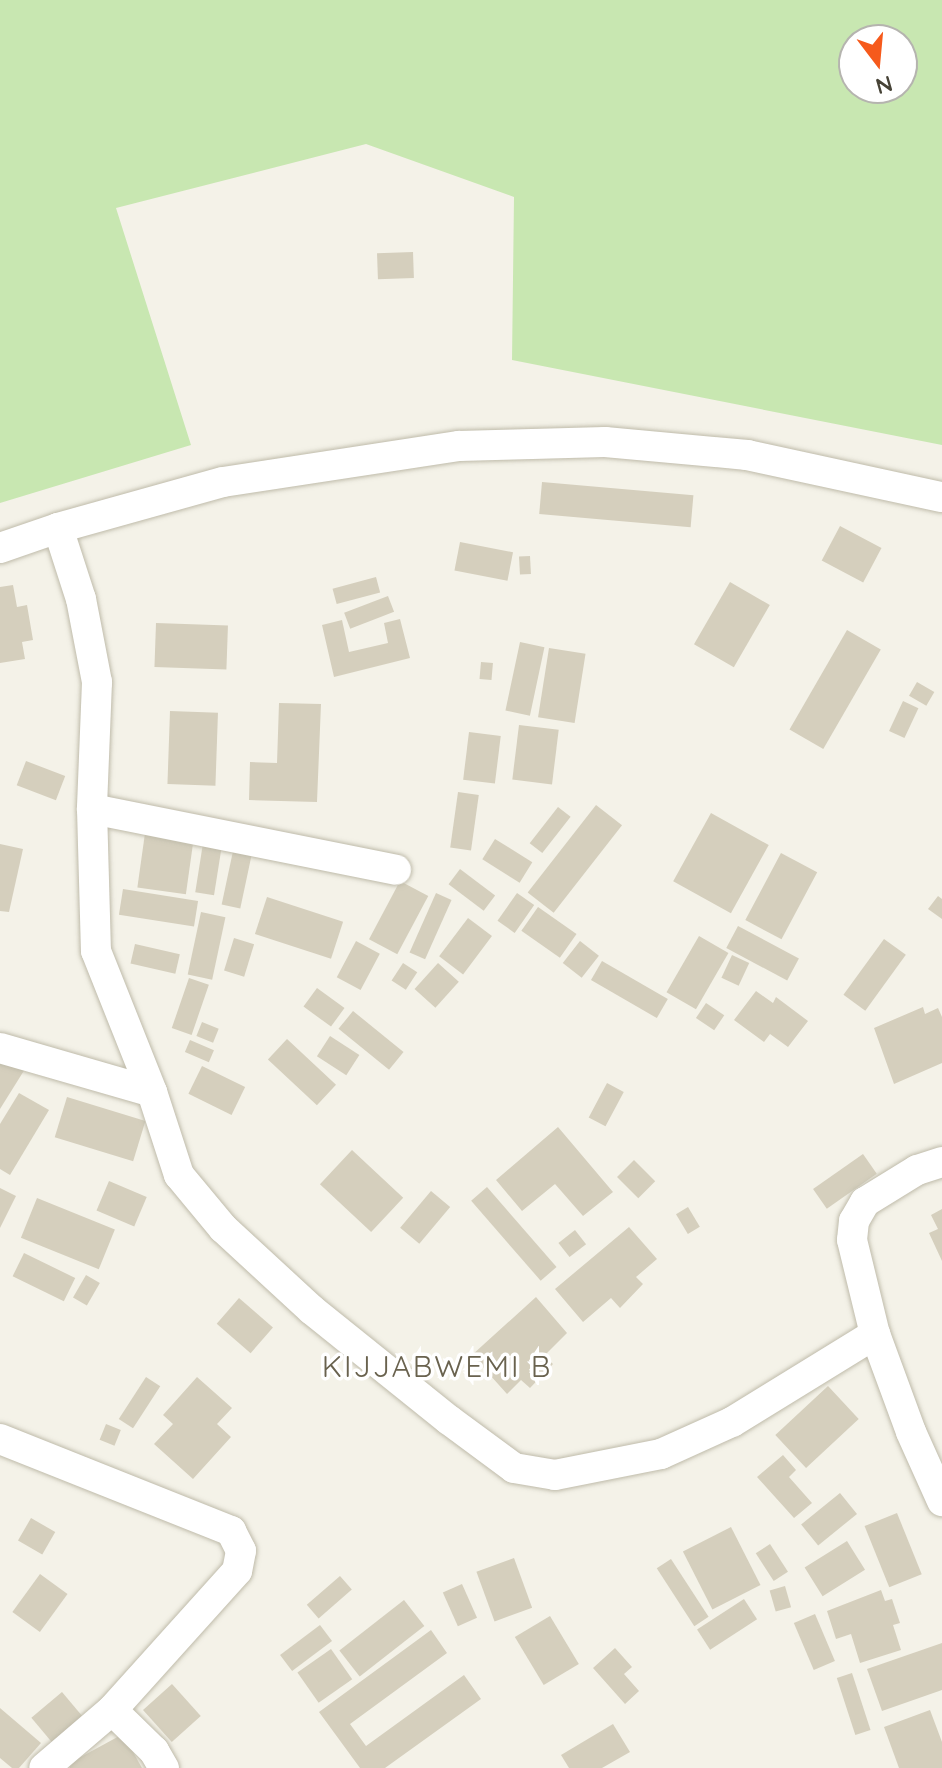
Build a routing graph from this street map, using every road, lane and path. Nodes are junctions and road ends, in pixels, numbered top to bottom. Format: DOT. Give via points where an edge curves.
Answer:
graph roads {
  1 [pos="942,497"];
  2 [pos="58,528"];
  3 [pos="0,548"];
  4 [pos="92,809"];
  5 [pos="396,870"];
  6 [pos="0,1048"];
  7 [pos="152,1092"];
  8 [pos="942,1162"];
  9 [pos="875,1334"];
  10 [pos="0,1439"];
  11 [pos="942,1501"];
  12 [pos="112,1710"];
  13 [pos="44,1768"];
  14 [pos="164,1768"];
  1 -- 2 [label="street" via="747,455 605,442 459,446 223,482"];
  2 -- 3 [label="street"];
  2 -- 4 [label="street" via="81,599 97,682"];
  4 -- 5 [label="street"];
  4 -- 7 [label="street" via="96,951"];
  6 -- 7 [label="street"];
  7 -- 9 [label="street" via="179,1175 223,1228 312,1310 514,1468 555,1475 661,1454 732,1422"];
  8 -- 9 [label="street" via="882,1189 865,1202 854,1221 852,1240"];
  9 -- 11 [label="street"];
  10 -- 12 [label="street" via="231,1531 241,1551 237,1571"];
  12 -- 13 [label="street"];
  12 -- 14 [label="street"];
}
